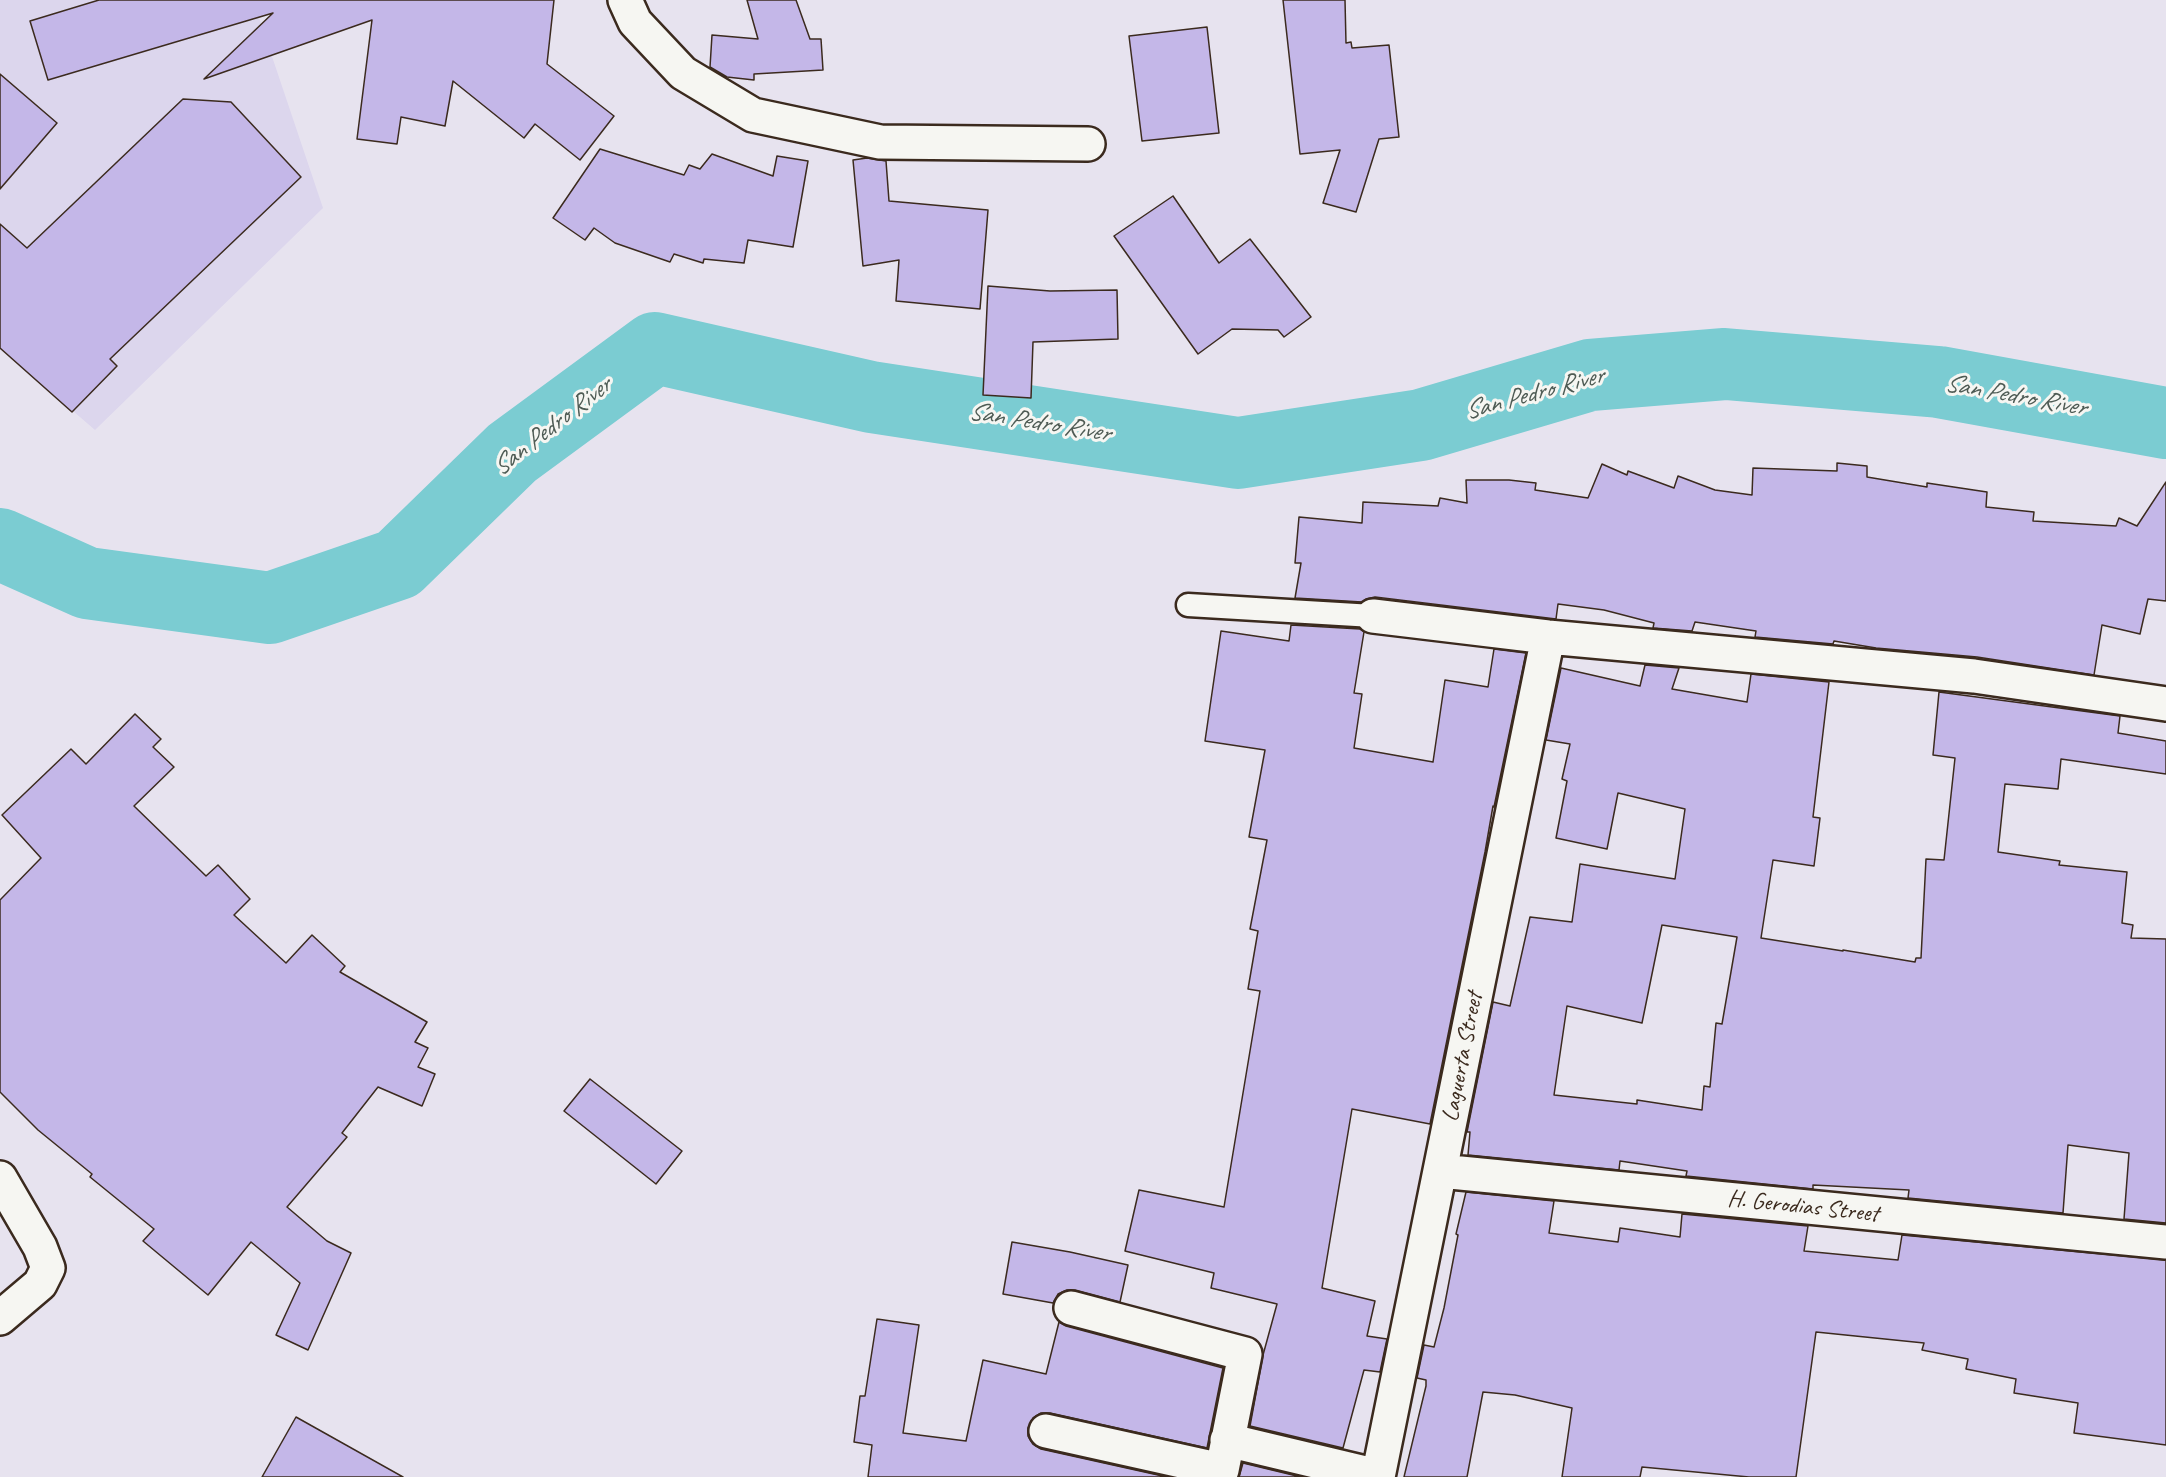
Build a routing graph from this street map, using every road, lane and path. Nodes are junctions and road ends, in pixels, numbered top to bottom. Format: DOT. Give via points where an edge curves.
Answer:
graph roads {
  1 [pos="625,0"];
  2 [pos="1088,144"];
  3 [pos="1188,605"];
  4 [pos="1373,616"];
  5 [pos="1548,637"];
  6 [pos="2166,704"];
  7 [pos="1440,1171"];
  8 [pos="0,1178"];
  9 [pos="2166,1242"];
  10 [pos="1071,1308"];
  11 [pos="0,1318"];
  12 [pos="1046,1431"];
  13 [pos="1227,1440"];
  14 [pos="1378,1477"];
  1 -- 2 [label="street" via="635,22 683,73 753,115 880,142"];
  3 -- 4 [label="lane"];
  4 -- 5 [label="street"];
  5 -- 6 [label="street" via="1974,676"];
  5 -- 7 [label="street, Laguerta Street"];
  7 -- 9 [label="street, H. Gerodias Street"];
  7 -- 14 [label="street, Laguerta Street"];
  8 -- 11 [label="street" via="40,1246 48,1268 40,1284"];
  10 -- 13 [label="street" via="1245,1354"];
  12 -- 13 [label="street" via="1222,1470"];
  13 -- 14 [label="street"];
}
